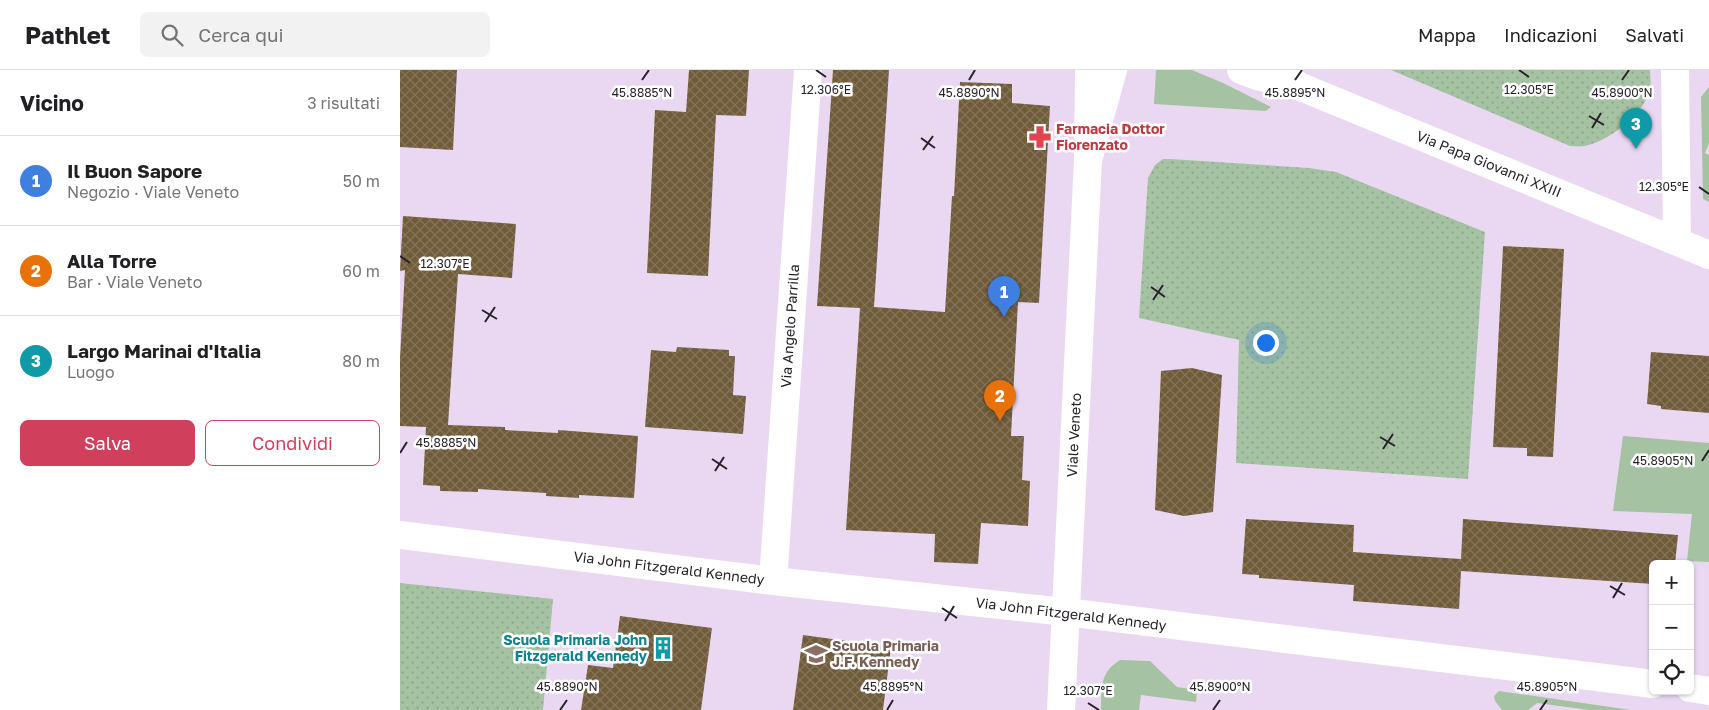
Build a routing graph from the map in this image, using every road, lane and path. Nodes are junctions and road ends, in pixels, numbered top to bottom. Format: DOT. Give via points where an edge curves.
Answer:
graph roads {
  1 [pos="808,70"];
  2 [pos="1089,70"];
  3 [pos="1113,70"];
  4 [pos="1241,70"];
  5 [pos="1276,70"];
  6 [pos="1675,70"];
  7 [pos="1301,87"];
  8 [pos="1088,160"];
  9 [pos="1677,241"];
  10 [pos="1709,255"];
  11 [pos="400,535"];
  12 [pos="773,582"];
  13 [pos="1066,612"];
  14 [pos="1649,684"];
  15 [pos="1694,689"];
  16 [pos="1709,691"];
  17 [pos="1060,710"];
  1 -- 12 [label="street, Via Angelo Parrilla"];
  2 -- 8 [label="street"];
  3 -- 8 [label="street"];
  4 -- 7 [label="street, Via Papa Giovanni XXIII"];
  5 -- 7 [label="street, Via Papa Giovanni XXIII"];
  6 -- 9 [label="street"];
  7 -- 9 [label="street, Via Papa Giovanni XXIII"];
  8 -- 13 [label="street, Viale Veneto"];
  9 -- 10 [label="street, Via Papa Giovanni XXIII"];
  11 -- 12 [label="street, Via John Fitzgerald Kennedy"];
  12 -- 13 [label="street, Via John Fitzgerald Kennedy"];
  13 -- 14 [label="street, Via John Fitzgerald Kennedy"];
  13 -- 17 [label="street, Viale Veneto"];
  15 -- 16 [label="street"];
}
